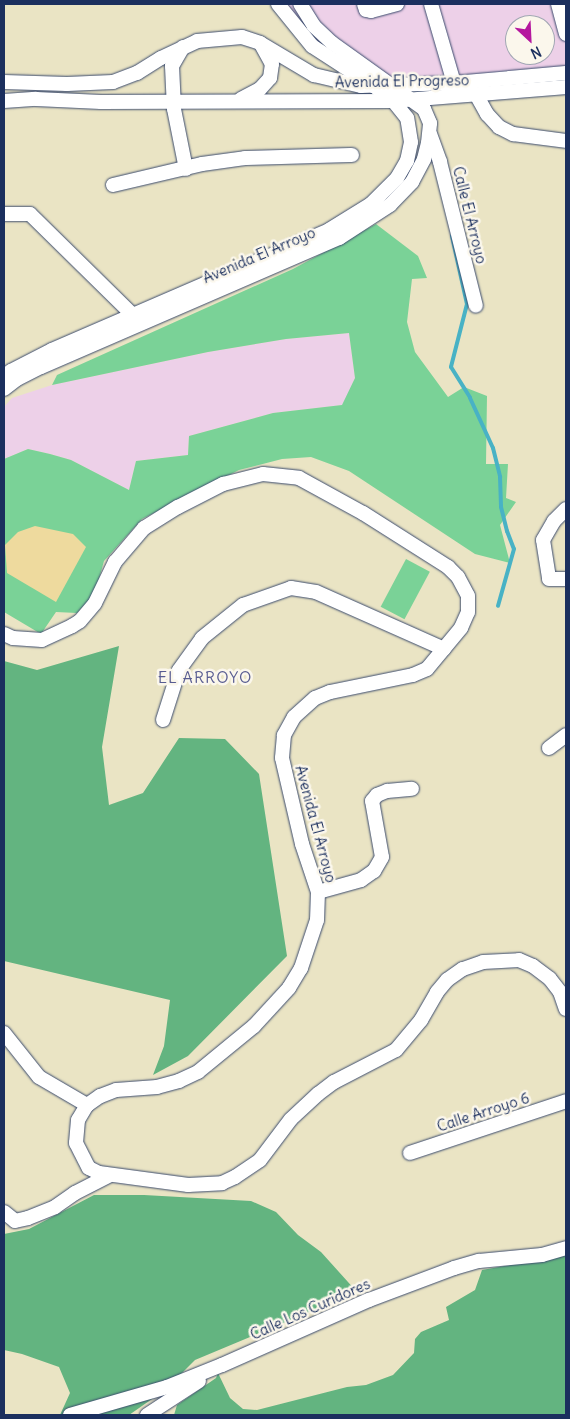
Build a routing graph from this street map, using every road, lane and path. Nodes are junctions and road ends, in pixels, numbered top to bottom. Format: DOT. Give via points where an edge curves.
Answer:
graph roads {
  1 [pos="278,4"];
  2 [pos="300,4"];
  3 [pos="397,4"];
  4 [pos="431,4"];
  5 [pos="558,4"];
  6 [pos="365,7"];
  7 [pos="566,34"];
  8 [pos="260,43"];
  9 [pos="183,46"];
  10 [pos="566,72"];
  11 [pos="4,82"];
  12 [pos="454,82"];
  13 [pos="394,86"];
  14 [pos="375,87"];
  15 [pos="566,87"];
  16 [pos="477,96"];
  17 [pos="173,100"];
  18 [pos="238,100"];
  19 [pos="413,100"];
  20 [pos="4,101"];
  21 [pos="393,101"];
  22 [pos="430,133"];
  23 [pos="566,141"];
  24 [pos="352,155"];
  25 [pos="186,169"];
  26 [pos="113,185"];
  27 [pos="4,214"];
  28 [pos="476,306"];
  29 [pos="137,319"];
  30 [pos="4,378"];
  31 [pos="4,389"];
  32 [pos="566,509"];
  33 [pos="566,579"];
  34 [pos="4,634"];
  35 [pos="444,649"];
  36 [pos="163,720"];
  37 [pos="566,735"];
  38 [pos="549,748"];
  39 [pos="412,788"];
  40 [pos="318,892"];
  41 [pos="566,1009"];
  42 [pos="4,1033"];
  43 [pos="566,1101"];
  44 [pos="87,1106"];
  45 [pos="410,1153"];
  46 [pos="110,1175"];
  47 [pos="4,1212"];
  48 [pos="566,1248"];
  49 [pos="222,1365"];
  50 [pos="70,1415"];
  51 [pos="146,1415"];
  1 -- 14 [label="street, Avenida El Arroyo" via="312,46"];
  2 -- 13 [label="street, Avenida El Arroyo" via="314,26 332,43"];
  3 -- 6 [label="street" via="371,11"];
  4 -- 12 [label="street"];
  5 -- 7 [label="street"];
  8 -- 9 [label="street, Avenida El Progreso" via="242,37"];
  8 -- 14 [label="street, Avenida El Progreso" via="314,75"];
  8 -- 18 [label="street" via="272,64 270,78 260,89"];
  9 -- 11 [label="street, Avenida El Progreso" via="137,73 113,82"];
  9 -- 17 [label="street" via="172,66"];
  10 -- 12 [label="street, Avenida El Progreso"];
  12 -- 13 [label="street, Avenida El Progreso"];
  13 -- 14 [label="street, Avenida El Progreso"];
  13 -- 19 [label="street, Avenida El Arroyo"];
  14 -- 21 [label="street, Avenida El Arroyo"];
  15 -- 16 [label="street, Avenida El Progreso"];
  16 -- 19 [label="street, Avenida El Progreso"];
  16 -- 23 [label="street" via="499,127 513,134"];
  17 -- 18 [label="street, Avenida El Progreso"];
  17 -- 20 [label="street, Avenida El Progreso"];
  17 -- 25 [label="street"];
  18 -- 21 [label="street, Avenida El Progreso"];
  19 -- 21 [label="street, Avenida El Progreso"];
  19 -- 22 [label="street, Avenida El Arroyo" via="427,114"];
  21 -- 29 [label="street, Avenida El Arroyo" via="410,126 407,161 397,178 371,204 329,230"];
  22 -- 28 [label="street, Calle El Arroyo"];
  22 -- 29 [label="street, Avenida El Arroyo" via="424,159 412,182 390,205 339,238"];
  24 -- 25 [label="street" via="246,158"];
  25 -- 26 [label="street"];
  27 -- 29 [label="street" via="30,214"];
  29 -- 30 [label="street, Avenida El Arroyo" via="52,350 11,371"];
  29 -- 31 [label="street, Avenida El Arroyo" via="17,379"];
  32 -- 33 [label="street" via="543,540 548,579"];
  34 -- 35 [label="street, Avenida El Arroyo" via="42,640 72,626 95,603 115,562 144,528 178,506 223,484 263,474 299,478 316,485 448,567 458,577 468,596 468,612 461,628"];
  35 -- 36 [label="street" via="316,592 291,588 242,605 202,638 179,670"];
  35 -- 40 [label="street, Avenida El Arroyo" via="427,669 413,675 358,685 314,698 294,717 284,735 282,758 290,798"];
  37 -- 38 [label="street"];
  39 -- 40 [label="street" via="387,791 376,795 372,801 382,857 374,871 361,880"];
  40 -- 44 [label="street, Avenida El Arroyo" via="317,920 301,968 289,988 254,1026 198,1072 179,1082 116,1090"];
  41 -- 46 [label="street" via="560,992 550,979 519,960 484,962 463,969 437,992 396,1050 334,1082 318,1094 291,1119 260,1160 235,1177 222,1183 188,1185"];
  42 -- 44 [label="street" via="39,1077"];
  43 -- 45 [label="street, Calle Arroyo 6"];
  44 -- 46 [label="street" via="78,1120 76,1143 89,1168"];
  46 -- 47 [label="street" via="55,1207 28,1218 15,1221"];
  48 -- 49 [label="street, Calle Los Curidores" via="542,1255 480,1261 454,1268 369,1300"];
  49 -- 50 [label="street, Calle Los Curidores" via="167,1387"];
  49 -- 51 [label="street"];
}
